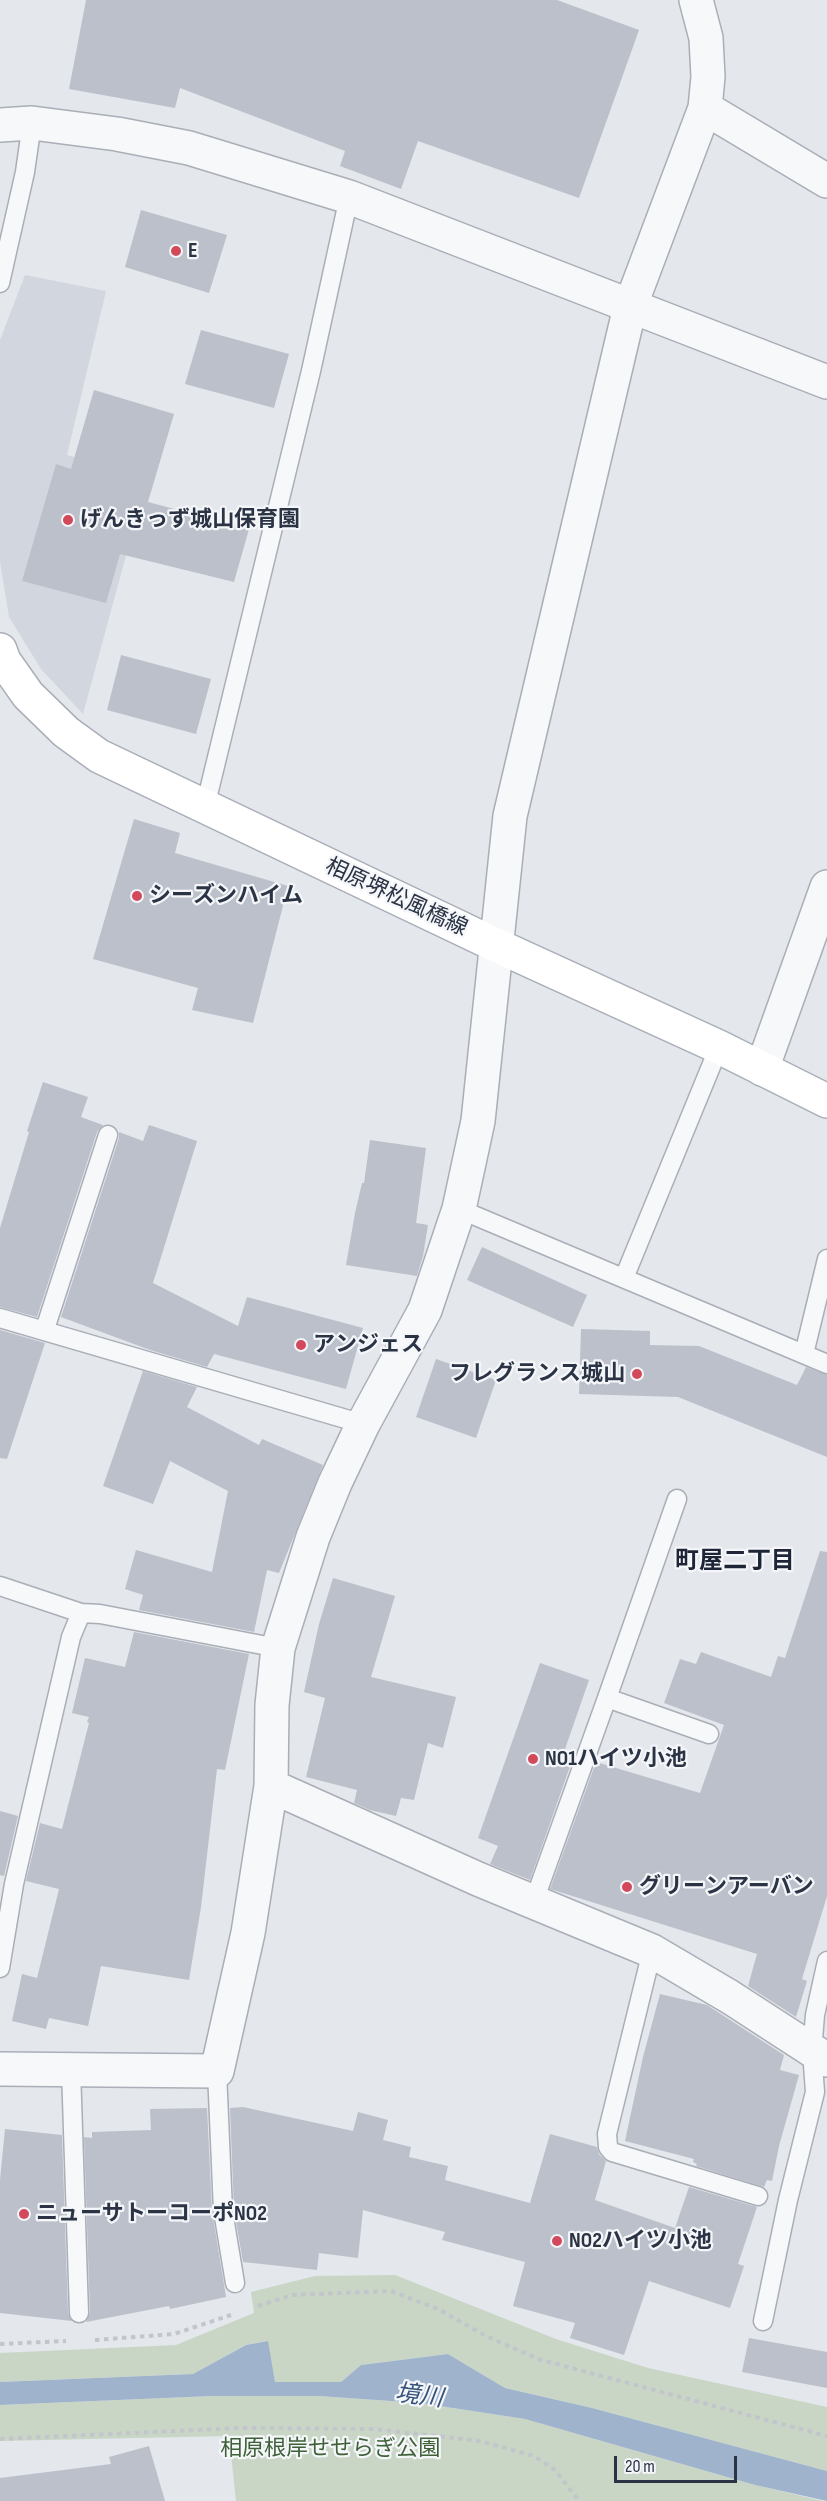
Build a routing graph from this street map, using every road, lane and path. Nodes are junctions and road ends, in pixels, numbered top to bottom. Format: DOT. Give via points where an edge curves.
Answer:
graph roads {
  1 [pos="696,0"];
  2 [pos="705,108"];
  3 [pos="32,123"];
  4 [pos="0,125"];
  5 [pos="827,181"];
  6 [pos="349,197"];
  7 [pos="0,283"];
  8 [pos="630,308"];
  9 [pos="827,382"];
  10 [pos="0,650"];
  11 [pos="205,807"];
  12 [pos="827,887"];
  13 [pos="498,946"];
  14 [pos="719,1047"];
  15 [pos="762,1069"];
  16 [pos="827,1101"];
  17 [pos="108,1135"];
  18 [pos="459,1209"];
  19 [pos="827,1259"];
  20 [pos="624,1278"];
  21 [pos="0,1317"];
  22 [pos="45,1329"];
  23 [pos="804,1354"];
  24 [pos="827,1364"];
  25 [pos="363,1424"];
  26 [pos="677,1499"];
  27 [pos="0,1586"];
  28 [pos="81,1613"];
  29 [pos="278,1648"];
  30 [pos="607,1698"];
  31 [pos="709,1734"];
  32 [pos="271,1786"];
  33 [pos="7,1882"];
  34 [pos="534,1901"];
  35 [pos="652,1951"];
  36 [pos="827,1961"];
  37 [pos="0,1968"];
  38 [pos="820,2056"];
  39 [pos="0,2069"];
  40 [pos="71,2069"];
  41 [pos="217,2071"];
  42 [pos="758,2196"];
  43 [pos="235,2283"];
  44 [pos="249,2309"];
  45 [pos="238,2312"];
  46 [pos="79,2313"];
  47 [pos="763,2322"];
  48 [pos="74,2341"];
  49 [pos="85,2341"];
  50 [pos="0,2344"];
  51 [pos="827,2436"];
  52 [pos="0,2439"];
  53 [pos="579,2501"];
  1 -- 2 [label="street" via="706,38"];
  2 -- 5 [label="street"];
  2 -- 8 [label="street"];
  3 -- 4 [label="street"];
  3 -- 6 [label="street" via="189,148"];
  3 -- 7 [label="lane"];
  6 -- 8 [label="street"];
  6 -- 11 [label="lane"];
  8 -- 9 [label="street"];
  8 -- 13 [label="street" via="510,816"];
  10 -- 11 [label="street, 相原堺松風橋線" via="28,695 66,732 99,756"];
  11 -- 13 [label="street, 相原堺松風橋線"];
  12 -- 15 [label="street"];
  13 -- 14 [label="street, 相原堺松風橋線"];
  13 -- 18 [label="street" via="478,1121"];
  14 -- 15 [label="street, 相原堺松風橋線"];
  14 -- 20 [label="lane"];
  15 -- 16 [label="street, 相原堺松風橋線"];
  17 -- 22 [label="lane"];
  18 -- 20 [label="lane"];
  18 -- 25 [label="street" via="425,1310"];
  19 -- 23 [label="lane"];
  20 -- 23 [label="lane"];
  21 -- 22 [label="lane"];
  22 -- 25 [label="lane"];
  23 -- 24 [label="lane"];
  25 -- 29 [label="street" via="313,1537"];
  26 -- 30 [label="lane"];
  27 -- 28 [label="lane"];
  28 -- 29 [label="lane"];
  28 -- 33 [label="lane" via="71,1637"];
  29 -- 32 [label="street" via="272,1705"];
  30 -- 31 [label="lane"];
  30 -- 34 [label="lane"];
  32 -- 34 [label="street"];
  32 -- 41 [label="street" via="248,1933"];
  33 -- 37 [label="lane"];
  34 -- 35 [label="street"];
  35 -- 38 [label="street"];
  35 -- 42 [label="lane" via="607,2134 608,2147 612,2152"];
  36 -- 38 [label="lane" via="815,2015"];
  38 -- 47 [label="lane"];
  39 -- 40 [label="street"];
  40 -- 41 [label="street"];
  40 -- 46 [label="lane"];
  41 -- 43 [label="lane" via="223,2211"];
  44 -- 51 [label="path" via="292,2295 391,2292 440,2310 538,2359"];
  45 -- 49 [label="path" via="174,2334"];
  48 -- 50 [label="path"];
  52 -- 53 [label="path" via="241,2428 374,2429 480,2441 534,2456 555,2470"];
}
